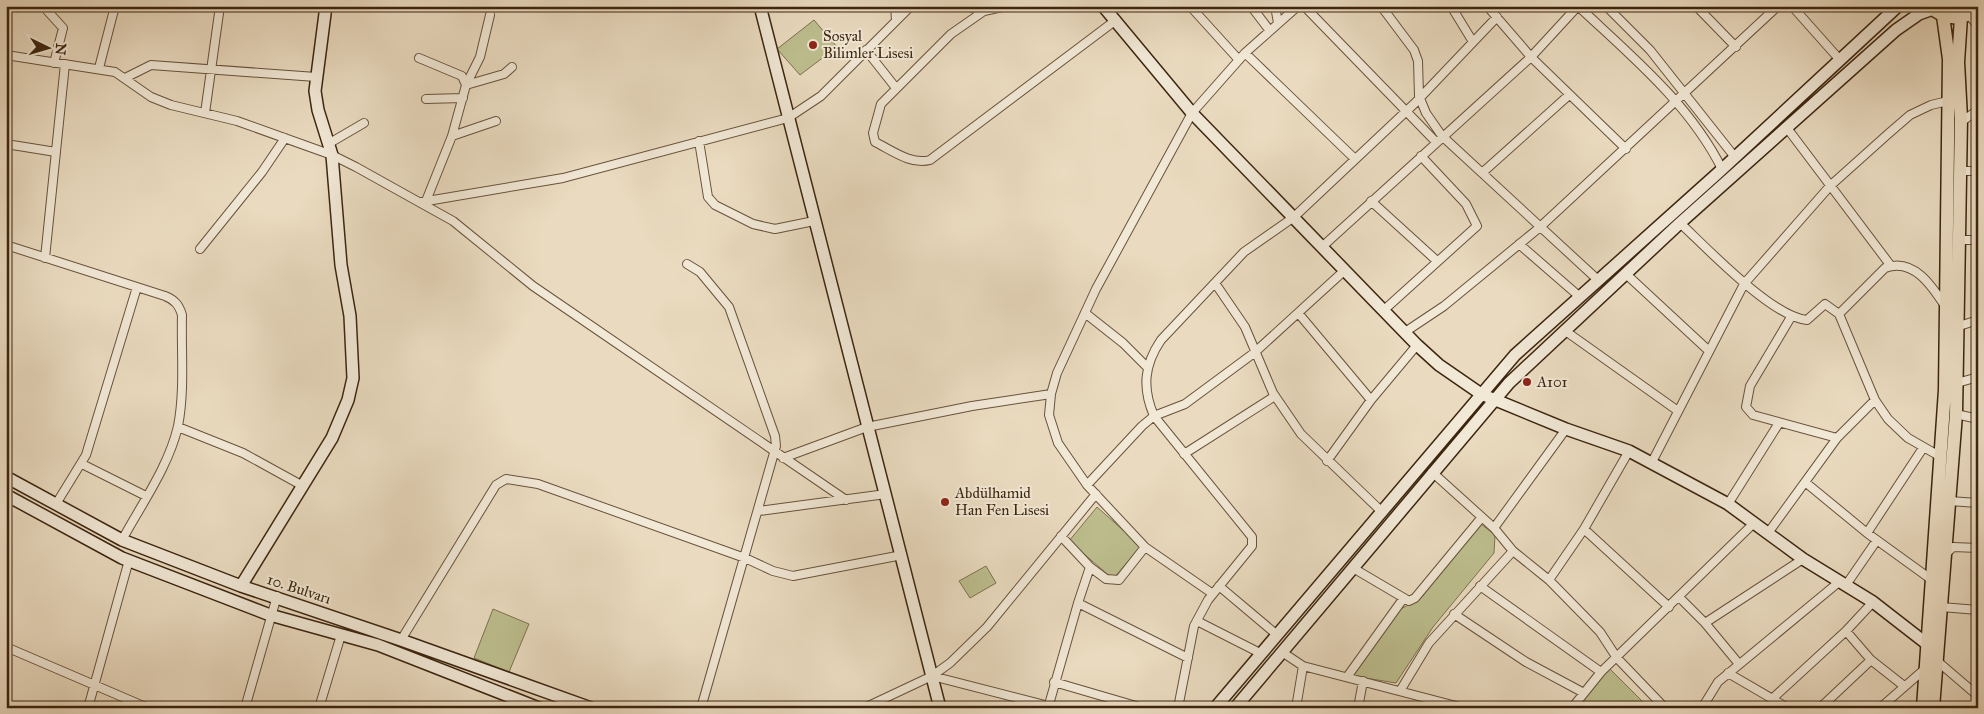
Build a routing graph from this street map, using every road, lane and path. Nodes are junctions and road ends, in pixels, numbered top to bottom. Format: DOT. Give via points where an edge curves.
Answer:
graph roads {
  1 [pos="43,6"];
  2 [pos="115,6"];
  3 [pos="220,6"];
  4 [pos="326,6"];
  5 [pos="760,6"];
  6 [pos="895,6"];
  7 [pos="911,6"];
  8 [pos="965,6"];
  9 [pos="1007,6"];
  10 [pos="1190,6"];
  11 [pos="1251,6"];
  12 [pos="1275,6"];
  13 [pos="1298,6"];
  14 [pos="1304,6"];
  15 [pos="1381,6"];
  16 [pos="1451,6"];
  17 [pos="1487,6"];
  18 [pos="1578,6"];
  19 [pos="1606,6"];
  20 [pos="1696,6"];
  21 [pos="1778,6"];
  22 [pos="1792,6"];
  23 [pos="1898,6"];
  24 [pos="1936,10"];
  25 [pos="984,11"];
  26 [pos="1111,11"];
  27 [pos="1970,14"];
  28 [pos="490,15"];
  29 [pos="1497,17"];
  30 [pos="896,20"];
  31 [pos="1278,24"];
  32 [pos="1978,26"];
  33 [pos="1270,31"];
  34 [pos="1473,42"];
  35 [pos="1736,47"];
  36 [pos="866,50"];
  37 [pos="1245,53"];
  38 [pos="6,55"];
  39 [pos="1531,57"];
  40 [pos="419,58"];
  41 [pos="1239,60"];
  42 [pos="1840,60"];
  43 [pos="54,63"];
  44 [pos="65,64"];
  45 [pos="512,67"];
  46 [pos="98,68"];
  47 [pos="211,68"];
  48 [pos="316,77"];
  49 [pos="124,78"];
  50 [pos="466,85"];
  51 [pos="896,88"];
  52 [pos="1685,94"];
  53 [pos="1569,95"];
  54 [pos="1419,96"];
  55 [pos="463,98"];
  56 [pos="426,99"];
  57 [pos="1954,100"];
  58 [pos="1676,102"];
  59 [pos="1978,110"];
  60 [pos="1405,112"];
  61 [pos="205,113"];
  62 [pos="1192,113"];
  63 [pos="788,118"];
  64 [pos="496,121"];
  65 [pos="1961,122"];
  66 [pos="364,123"];
  67 [pos="1787,128"];
  68 [pos="452,136"];
  69 [pos="285,138"];
  70 [pos="1439,139"];
  71 [pos="699,141"];
  72 [pos="6,144"];
  73 [pos="328,144"];
  74 [pos="1626,149"];
  75 [pos="56,152"];
  76 [pos="332,155"];
  77 [pos="1421,156"];
  78 [pos="1734,156"];
  79 [pos="1355,159"];
  80 [pos="1722,169"];
  81 [pos="1960,171"];
  82 [pos="1978,171"];
  83 [pos="1482,173"];
  84 [pos="1830,186"];
  85 [pos="424,201"];
  86 [pos="1371,201"];
  87 [pos="1294,217"];
  88 [pos="814,221"];
  89 [pos="1680,223"];
  90 [pos="1540,228"];
  91 [pos="1958,240"];
  92 [pos="1978,240"];
  93 [pos="1519,244"];
  94 [pos="6,245"];
  95 [pos="1323,246"];
  96 [pos="200,249"];
  97 [pos="45,258"];
  98 [pos="1437,261"];
  99 [pos="687,264"];
  100 [pos="1891,266"];
  101 [pos="1345,270"];
  102 [pos="1626,274"];
  103 [pos="1598,280"];
  104 [pos="1214,283"];
  105 [pos="1744,284"];
  106 [pos="137,287"];
  107 [pos="1580,297"];
  108 [pos="1946,308"];
  109 [pos="1384,310"];
  110 [pos="1085,313"];
  111 [pos="1299,314"];
  112 [pos="1838,314"];
  113 [pos="1790,317"];
  114 [pos="1978,320"];
  115 [pos="1956,326"];
  116 [pos="1564,330"];
  117 [pos="1405,332"];
  118 [pos="1417,345"];
  119 [pos="1951,345"];
  120 [pos="1709,351"];
  121 [pos="1254,353"];
  122 [pos="1147,367"];
  123 [pos="1978,376"];
  124 [pos="1957,383"];
  125 [pos="1051,394"];
  126 [pos="1481,394"];
  127 [pos="1275,396"];
  128 [pos="1371,400"];
  129 [pos="1494,400"];
  130 [pos="1876,400"];
  131 [pos="1678,411"];
  132 [pos="1956,414"];
  133 [pos="1154,416"];
  134 [pos="1978,419"];
  135 [pos="1779,423"];
  136 [pos="178,427"];
  137 [pos="867,427"];
  138 [pos="1566,429"];
  139 [pos="1837,438"];
  140 [pos="1923,448"];
  141 [pos="1629,451"];
  142 [pos="776,453"];
  143 [pos="1184,454"];
  144 [pos="1941,456"];
  145 [pos="783,458"];
  146 [pos="1327,462"];
  147 [pos="1652,462"];
  148 [pos="82,464"];
  149 [pos="1432,472"];
  150 [pos="6,477"];
  151 [pos="1805,482"];
  152 [pos="1087,485"];
  153 [pos="303,486"];
  154 [pos="886,494"];
  155 [pos="1096,494"];
  156 [pos="6,495"];
  157 [pos="146,496"];
  158 [pos="846,500"];
  159 [pos="1949,501"];
  160 [pos="1978,503"];
  161 [pos="56,504"];
  162 [pos="1728,504"];
  163 [pos="759,511"];
  164 [pos="1381,511"];
  165 [pos="1482,517"];
  166 [pos="1753,524"];
  167 [pos="1494,528"];
  168 [pos="1584,529"];
  169 [pos="1768,533"];
  170 [pos="1867,534"];
  171 [pos="1061,536"];
  172 [pos="122,540"];
  173 [pos="1877,540"];
  174 [pos="1145,546"];
  175 [pos="1948,547"];
  176 [pos="1978,548"];
  177 [pos="1513,551"];
  178 [pos="902,555"];
  179 [pos="745,558"];
  180 [pos="1803,559"];
  181 [pos="129,560"];
  182 [pos="1090,567"];
  183 [pos="1352,568"];
  184 [pos="1549,580"];
  185 [pos="1932,580"];
  186 [pos="1842,583"];
  187 [pos="241,586"];
  188 [pos="1218,586"];
  189 [pos="1480,586"];
  190 [pos="1213,594"];
  191 [pos="276,596"];
  192 [pos="1679,597"];
  193 [pos="1403,599"];
  194 [pos="1873,602"];
  195 [pos="1078,603"];
  196 [pos="1669,607"];
  197 [pos="1941,607"];
  198 [pos="1978,610"];
  199 [pos="1454,614"];
  200 [pos="270,615"];
  201 [pos="1197,621"];
  202 [pos="1705,623"];
  203 [pos="1846,632"];
  204 [pos="1276,634"];
  205 [pos="341,635"];
  206 [pos="402,640"];
  207 [pos="1927,644"];
  208 [pos="6,647"];
  209 [pos="1282,652"];
  210 [pos="1260,653"];
  211 [pos="1188,658"];
  212 [pos="1617,658"];
  213 [pos="1871,660"];
  214 [pos="1930,662"];
  215 [pos="1739,664"];
  216 [pos="1303,666"];
  217 [pos="1601,672"];
  218 [pos="1728,673"];
  219 [pos="932,676"];
  220 [pos="1347,677"];
  221 [pos="1363,681"];
  222 [pos="1054,682"];
  223 [pos="94,685"];
  224 [pos="1904,686"];
  225 [pos="1400,691"];
  226 [pos="1976,692"];
  227 [pos="1584,693"];
  228 [pos="1772,699"];
  229 [pos="1435,704"];
  230 [pos="583,706"];
  231 [pos="320,707"];
  232 [pos="1048,707"];
  233 [pos="88,708"];
  234 [pos="148,708"];
  235 [pos="245,708"];
  236 [pos="539,708"];
  237 [pos="701,708"];
  238 [pos="864,708"];
  239 [pos="940,708"];
  240 [pos="1143,708"];
  241 [pos="1178,708"];
  242 [pos="1215,708"];
  243 [pos="1235,708"];
  244 [pos="1296,708"];
  245 [pos="1358,708"];
  246 [pos="1464,708"];
  247 [pos="1572,708"];
  248 [pos="1665,708"];
  249 [pos="1702,708"];
  250 [pos="1788,708"];
  251 [pos="1820,708"];
  252 [pos="1880,708"];
  253 [pos="1923,708"];
  254 [pos="1933,708"];
  1 -- 43 [label="street" via="63,28"];
  2 -- 46 [label="street"];
  3 -- 47 [label="street"];
  4 -- 48 [label="main road"];
  5 -- 63 [label="main road"];
  6 -- 30 [label="street"];
  7 -- 30 [label="street"];
  8 -- 25 [label="street"];
  9 -- 25 [label="street"];
  10 -- 41 [label="street"];
  11 -- 33 [label="street"];
  12 -- 31 [label="street"];
  13 -- 31 [label="street"];
  14 -- 60 [label="street"];
  15 -- 54 [label="street" via="1414,50 1418,61"];
  16 -- 34 [label="street"];
  17 -- 29 [label="street"];
  18 -- 39 [label="street"];
  18 -- 58 [label="street"];
  19 -- 52 [label="street" via="1650,50"];
  20 -- 35 [label="street"];
  21 -- 35 [label="street"];
  22 -- 42 [label="street"];
  23 -- 42 [label="main road"];
  24 -- 27 [label="main road"];
  24 -- 57 [label="main road" via="1949,60"];
  24 -- 67 [label="main road" via="1919,14 1896,30"];
  25 -- 51 [label="street" via="951,34"];
  26 -- 51 [label="street" via="930,160 922,163 909,160 875,142 873,133 881,104"];
  26 -- 62 [label="main road"];
  27 -- 32 [label="street"];
  27 -- 57 [label="main road" via="1958,62"];
  28 -- 50 [label="street" via="480,57"];
  29 -- 34 [label="street"];
  29 -- 39 [label="street"];
  30 -- 36 [label="street"];
  31 -- 33 [label="street"];
  33 -- 37 [label="street"];
  34 -- 54 [label="street"];
  35 -- 52 [label="street"];
  36 -- 51 [label="street"];
  36 -- 63 [label="street" via="821,96"];
  37 -- 41 [label="street"];
  37 -- 79 [label="street"];
  38 -- 43 [label="street"];
  39 -- 53 [label="street"];
  39 -- 70 [label="street"];
  40 -- 50 [label="street" via="462,76"];
  41 -- 62 [label="street"];
  42 -- 78 [label="main road"];
  43 -- 44 [label="street"];
  44 -- 46 [label="street"];
  44 -- 75 [label="street"];
  45 -- 50 [label="street" via="504,74"];
  46 -- 49 [label="street"];
  47 -- 48 [label="street"];
  47 -- 49 [label="street" via="152,65"];
  47 -- 61 [label="street"];
  48 -- 73 [label="main road" via="318,110"];
  49 -- 61 [label="street" via="151,97"];
  50 -- 55 [label="street"];
  52 -- 58 [label="street"];
  52 -- 78 [label="street"];
  53 -- 74 [label="street"];
  53 -- 83 [label="street"];
  54 -- 60 [label="street"];
  54 -- 70 [label="street"];
  55 -- 56 [label="street"];
  55 -- 68 [label="street"];
  57 -- 65 [label="main road"];
  57 -- 84 [label="street" via="1931,105 1910,115"];
  57 -- 108 [label="main road"];
  58 -- 74 [label="street"];
  58 -- 80 [label="street" via="1711,148"];
  59 -- 65 [label="street"];
  60 -- 70 [label="street"];
  60 -- 79 [label="street"];
  61 -- 69 [label="street"];
  62 -- 87 [label="main road"];
  62 -- 110 [label="street"];
  63 -- 71 [label="street"];
  63 -- 88 [label="main road"];
  64 -- 68 [label="street"];
  65 -- 81 [label="main road"];
  66 -- 73 [label="street"];
  67 -- 84 [label="street"];
  67 -- 89 [label="main road"];
  68 -- 85 [label="street"];
  69 -- 76 [label="street"];
  69 -- 96 [label="street"];
  70 -- 77 [label="street"];
  70 -- 83 [label="street"];
  71 -- 85 [label="street" via="564,178"];
  71 -- 88 [label="street" via="708,194 715,205 754,224 775,229"];
  72 -- 75 [label="street"];
  73 -- 76 [label="main road"];
  74 -- 90 [label="street"];
  75 -- 97 [label="street"];
  76 -- 85 [label="street"];
  76 -- 153 [label="main road" via="341,265 351,326 353,378 348,400 332,438"];
  77 -- 86 [label="street"];
  77 -- 98 [label="street" via="1466,204 1477,226"];
  78 -- 80 [label="main road"];
  79 -- 87 [label="street"];
  80 -- 103 [label="main road"];
  81 -- 82 [label="street"];
  81 -- 91 [label="main road"];
  83 -- 90 [label="street"];
  84 -- 100 [label="street"];
  84 -- 105 [label="street"];
  85 -- 142 [label="street" via="453,220 533,286"];
  86 -- 95 [label="street"];
  86 -- 98 [label="street"];
  87 -- 95 [label="main road"];
  87 -- 104 [label="street" via="1244,252"];
  88 -- 137 [label="main road"];
  89 -- 102 [label="main road"];
  89 -- 105 [label="street"];
  90 -- 93 [label="street"];
  90 -- 103 [label="street"];
  91 -- 92 [label="street"];
  91 -- 115 [label="main road"];
  93 -- 107 [label="street"];
  93 -- 117 [label="street" via="1444,306"];
  94 -- 97 [label="street"];
  95 -- 101 [label="main road"];
  97 -- 106 [label="street"];
  98 -- 109 [label="street"];
  99 -- 142 [label="street" via="700,272 729,307 775,436"];
  100 -- 108 [label="street" via="1918,273 1931,284"];
  100 -- 112 [label="street" via="1885,268"];
  101 -- 109 [label="main road"];
  101 -- 111 [label="street"];
  102 -- 116 [label="main road"];
  102 -- 120 [label="street"];
  103 -- 107 [label="main road"];
  104 -- 121 [label="street" via="1245,327"];
  104 -- 122 [label="street" via="1161,340"];
  105 -- 113 [label="street"];
  105 -- 120 [label="street"];
  106 -- 136 [label="street" via="172,299 180,308"];
  106 -- 148 [label="street"];
  107 -- 126 [label="main road" via="1515,355"];
  108 -- 119 [label="main road"];
  109 -- 117 [label="main road"];
  110 -- 122 [label="street"];
  110 -- 125 [label="street" via="1057,373"];
  111 -- 121 [label="street"];
  111 -- 128 [label="street"];
  112 -- 113 [label="street" via="1825,304 1807,320"];
  112 -- 130 [label="street"];
  113 -- 135 [label="street" via="1750,386 1746,402 1748,412"];
  114 -- 115 [label="street"];
  115 -- 119 [label="main road"];
  116 -- 129 [label="main road"];
  116 -- 131 [label="street"];
  117 -- 118 [label="main road"];
  118 -- 126 [label="main road"];
  118 -- 128 [label="street"];
  119 -- 124 [label="main road"];
  119 -- 144 [label="main road"];
  120 -- 131 [label="street"];
  121 -- 127 [label="street"];
  121 -- 133 [label="street" via="1185,404"];
  122 -- 133 [label="street" via="1145,383"];
  123 -- 124 [label="street"];
  124 -- 132 [label="main road"];
  125 -- 137 [label="street"];
  125 -- 152 [label="street" via="1049,415 1058,443"];
  126 -- 129 [label="main road"];
  126 -- 164 [label="main road"];
  127 -- 143 [label="street"];
  127 -- 146 [label="street" via="1301,434"];
  128 -- 146 [label="street"];
  129 -- 138 [label="main road"];
  129 -- 149 [label="main road"];
  130 -- 139 [label="street"];
  130 -- 140 [label="street" via="1888,420"];
  131 -- 147 [label="street"];
  132 -- 134 [label="street"];
  132 -- 159 [label="main road"];
  133 -- 143 [label="street"];
  133 -- 152 [label="street"];
  135 -- 139 [label="street"];
  135 -- 162 [label="street"];
  136 -- 153 [label="street" via="243,453"];
  136 -- 157 [label="street"];
  137 -- 145 [label="street"];
  137 -- 154 [label="main road"];
  138 -- 141 [label="main road"];
  138 -- 167 [label="street"];
  139 -- 151 [label="street"];
  140 -- 144 [label="street"];
  140 -- 170 [label="street"];
  141 -- 147 [label="main road"];
  141 -- 168 [label="street"];
  142 -- 145 [label="street"];
  142 -- 163 [label="street"];
  143 -- 188 [label="street" via="1252,537 1252,546"];
  144 -- 185 [label="main road"];
  145 -- 158 [label="street"];
  146 -- 164 [label="street"];
  147 -- 162 [label="main road"];
  148 -- 157 [label="street"];
  148 -- 161 [label="street"];
  149 -- 165 [label="street"];
  149 -- 183 [label="main road"];
  150 -- 161 [label="main road, 10. Bulvarı"];
  151 -- 169 [label="street"];
  151 -- 170 [label="street"];
  152 -- 155 [label="street"];
  153 -- 187 [label="main road"];
  154 -- 158 [label="street"];
  154 -- 178 [label="main road"];
  155 -- 171 [label="street"];
  155 -- 174 [label="street"];
  156 -- 181 [label="main road, 10. Bulvarı"];
  157 -- 172 [label="street"];
  158 -- 163 [label="street"];
  159 -- 160 [label="street"];
  159 -- 175 [label="main road"];
  161 -- 172 [label="main road, 10. Bulvarı"];
  162 -- 166 [label="main road"];
  163 -- 179 [label="street"];
  164 -- 204 [label="main road"];
  165 -- 167 [label="street"];
  165 -- 193 [label="street" via="1415,598"];
  166 -- 169 [label="main road"];
  166 -- 192 [label="street"];
  167 -- 177 [label="street"];
  168 -- 184 [label="street"];
  168 -- 196 [label="street"];
  169 -- 180 [label="main road"];
  170 -- 173 [label="street"];
  171 -- 182 [label="street"];
  171 -- 219 [label="street" via="987,627"];
  172 -- 187 [label="main road, 10. Bulvarı"];
  173 -- 185 [label="street"];
  173 -- 186 [label="street"];
  174 -- 182 [label="street" via="1120,580 1106,579"];
  174 -- 190 [label="street"];
  175 -- 176 [label="street"];
  175 -- 197 [label="main road"];
  177 -- 184 [label="street"];
  177 -- 189 [label="street"];
  178 -- 179 [label="street" via="793,576"];
  178 -- 219 [label="main road"];
  179 -- 206 [label="street" via="538,484 506,479 496,485"];
  179 -- 237 [label="street"];
  180 -- 186 [label="main road"];
  180 -- 202 [label="street"];
  181 -- 200 [label="main road, 10. Bulvarı"];
  181 -- 223 [label="street"];
  182 -- 195 [label="street"];
  183 -- 193 [label="street"];
  183 -- 209 [label="main road"];
  184 -- 212 [label="street" via="1600,632"];
  185 -- 207 [label="main road"];
  186 -- 194 [label="main road"];
  186 -- 215 [label="street"];
  187 -- 191 [label="main road, 10. Bulvarı"];
  188 -- 190 [label="street"];
  188 -- 204 [label="street"];
  189 -- 199 [label="street"];
  189 -- 217 [label="street"];
  190 -- 201 [label="street"];
  191 -- 200 [label="street"];
  191 -- 206 [label="main road, 10. Bulvarı"];
  192 -- 196 [label="street"];
  192 -- 202 [label="street"];
  193 -- 220 [label="street"];
  194 -- 203 [label="street"];
  194 -- 207 [label="main road"];
  195 -- 211 [label="street"];
  195 -- 222 [label="street"];
  196 -- 212 [label="street"];
  197 -- 198 [label="street"];
  197 -- 214 [label="main road"];
  199 -- 225 [label="street" via="1429,643"];
  199 -- 227 [label="street" via="1526,662"];
  200 -- 205 [label="main road, 10. Bulvarı"];
  200 -- 235 [label="street"];
  201 -- 210 [label="street"];
  201 -- 211 [label="street"];
  202 -- 215 [label="street"];
  203 -- 213 [label="street"];
  203 -- 228 [label="street"];
  204 -- 210 [label="main road"];
  205 -- 231 [label="street"];
  205 -- 236 [label="main road, 10. Bulvarı" via="378,645"];
  206 -- 230 [label="main road, 10. Bulvarı"];
  207 -- 214 [label="main road"];
  208 -- 223 [label="street"];
  209 -- 216 [label="street"];
  209 -- 243 [label="main road"];
  210 -- 242 [label="main road"];
  211 -- 241 [label="street"];
  212 -- 217 [label="street"];
  212 -- 248 [label="street"];
  213 -- 224 [label="street"];
  213 -- 251 [label="street"];
  214 -- 224 [label="street"];
  214 -- 226 [label="street"];
  214 -- 253 [label="main road"];
  214 -- 254 [label="main road"];
  215 -- 218 [label="street"];
  216 -- 220 [label="street"];
  216 -- 244 [label="street"];
  217 -- 227 [label="street"];
  218 -- 228 [label="street"];
  218 -- 249 [label="street" via="1718,682"];
  219 -- 232 [label="street"];
  219 -- 238 [label="street"];
  219 -- 239 [label="main road"];
  220 -- 221 [label="street"];
  221 -- 225 [label="street"];
  221 -- 245 [label="street"];
  222 -- 232 [label="street"];
  222 -- 240 [label="street"];
  223 -- 233 [label="street"];
  223 -- 234 [label="street"];
  224 -- 252 [label="street"];
  225 -- 229 [label="street"];
  227 -- 247 [label="street"];
  228 -- 250 [label="street"];
  229 -- 246 [label="street"];
}
